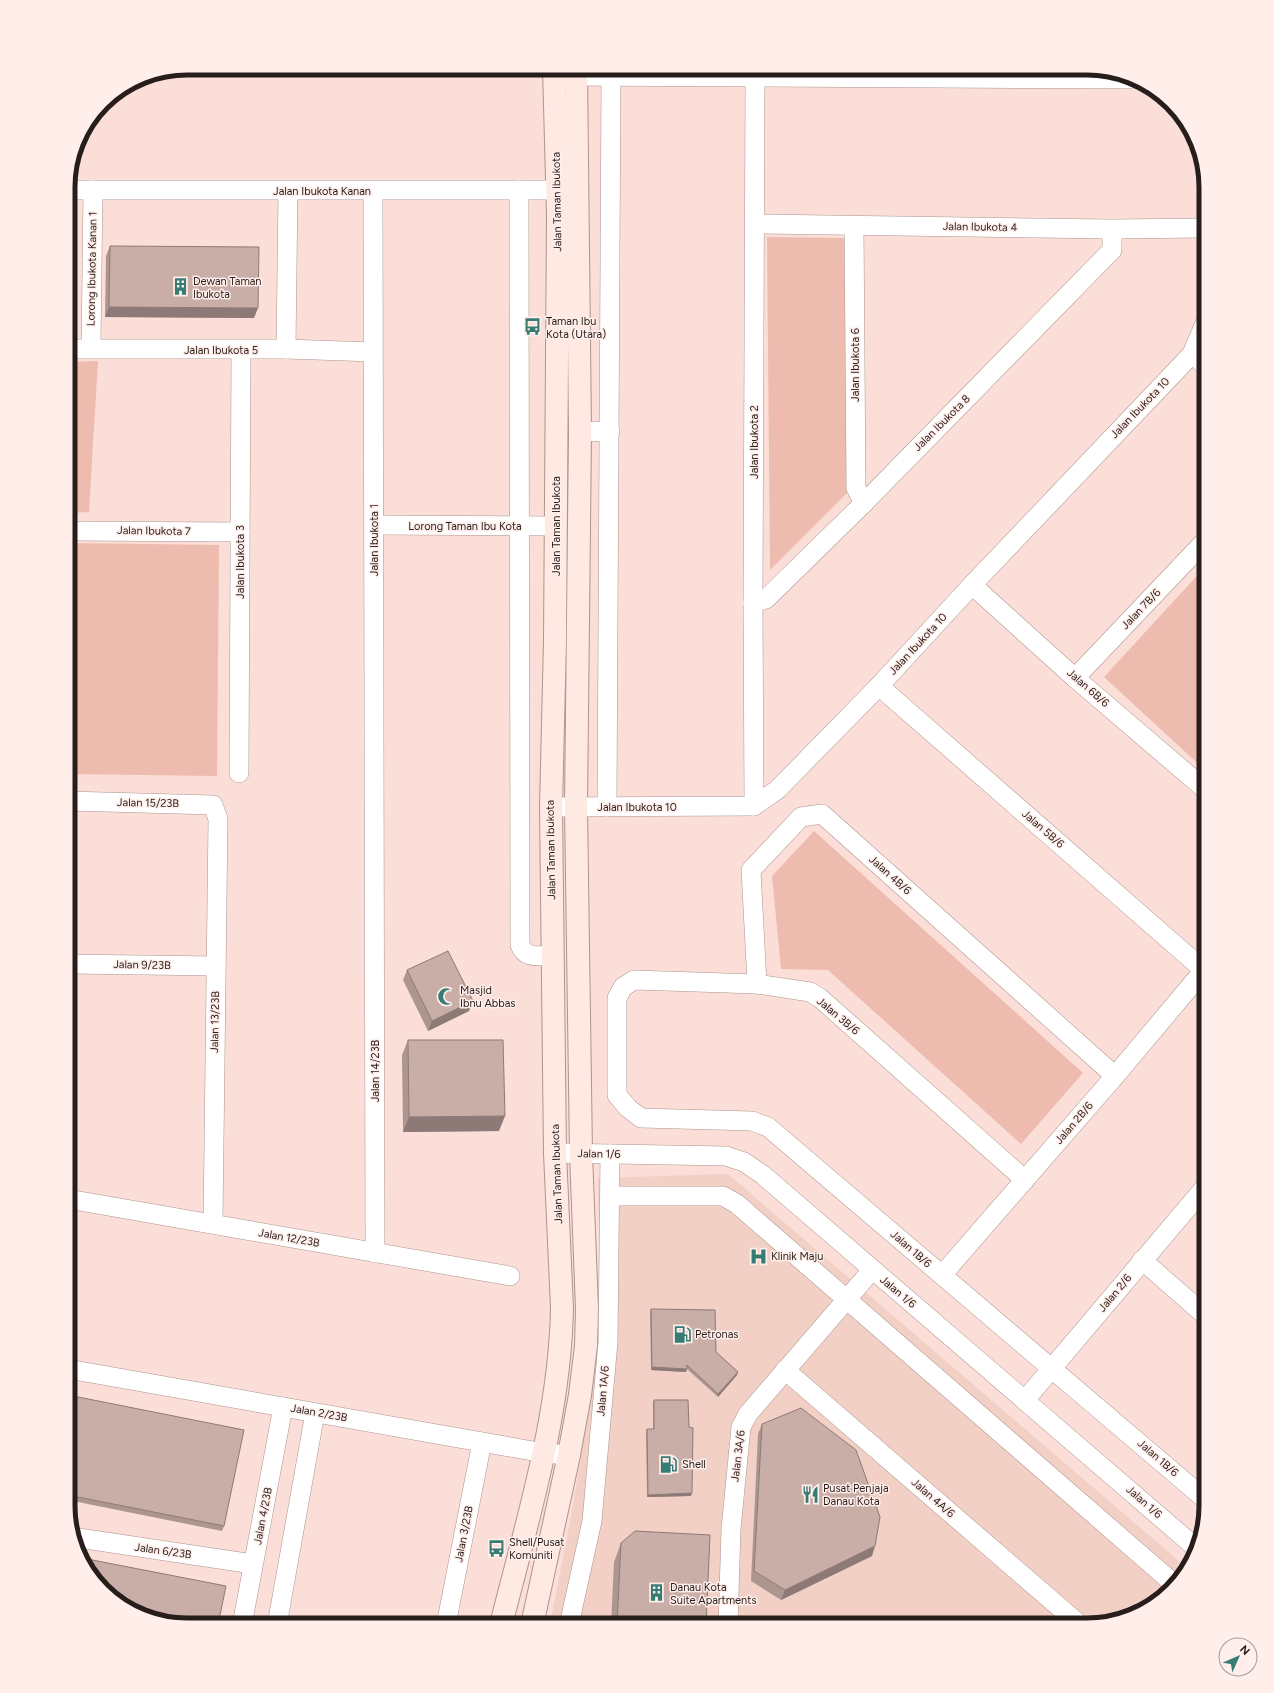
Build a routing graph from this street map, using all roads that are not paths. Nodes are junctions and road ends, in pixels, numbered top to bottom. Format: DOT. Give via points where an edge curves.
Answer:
graph roads {
  1 [pos="554,75"];
  2 [pos="576,75"];
  3 [pos="596,75"];
  4 [pos="610,77"];
  5 [pos="755,78"];
  6 [pos="1116,79"];
  7 [pos="75,190"];
  8 [pos="93,190"];
  9 [pos="519,190"];
  10 [pos="567,190"];
  11 [pos="288,191"];
  12 [pos="373,191"];
  13 [pos="755,224"];
  14 [pos="854,225"];
  15 [pos="1199,228"];
  16 [pos="1112,229"];
  17 [pos="1199,338"];
  18 [pos="91,348"];
  19 [pos="75,349"];
  20 [pos="286,349"];
  21 [pos="241,350"];
  22 [pos="374,352"];
  23 [pos="1192,354"];
  24 [pos="1199,360"];
  25 [pos="610,431"];
  26 [pos="580,432"];
  27 [pos="864,502"];
  28 [pos="374,525"];
  29 [pos="519,526"];
  30 [pos="556,526"];
  31 [pos="75,531"];
  32 [pos="240,532"];
  33 [pos="1199,547"];
  34 [pos="972,585"];
  35 [pos="753,603"];
  36 [pos="1076,678"];
  37 [pos="879,686"];
  38 [pos="239,773"];
  39 [pos="1199,784"];
  40 [pos="75,801"];
  41 [pos="754,806"];
  42 [pos="550,807"];
  43 [pos="576,807"];
  44 [pos="607,807"];
  45 [pos="218,819"];
  46 [pos="374,889"];
  47 [pos="552,955"];
  48 [pos="75,964"];
  49 [pos="216,966"];
  50 [pos="1199,966"];
  51 [pos="1199,978"];
  52 [pos="757,984"];
  53 [pos="616,1056"];
  54 [pos="1115,1076"];
  55 [pos="555,1153"];
  56 [pos="581,1154"];
  57 [pos="610,1154"];
  58 [pos="1025,1180"];
  59 [pos="1199,1194"];
  60 [pos="610,1196"];
  61 [pos="75,1200"];
  62 [pos="213,1224"];
  63 [pos="375,1253"];
  64 [pos="1142,1260"];
  65 [pos="872,1270"];
  66 [pos="942,1275"];
  67 [pos="510,1276"];
  68 [pos="846,1300"];
  69 [pos="1199,1310"];
  70 [pos="1053,1368"];
  71 [pos="75,1370"];
  72 [pos="786,1370"];
  73 [pos="1025,1400"];
  74 [pos="283,1407"];
  75 [pos="316,1413"];
  76 [pos="482,1442"];
  77 [pos="544,1453"];
  78 [pos="570,1455"];
  79 [pos="1199,1494"];
  80 [pos="80,1538"];
  81 [pos="1192,1544"];
  82 [pos="253,1564"];
  83 [pos="1170,1581"];
  84 [pos="243,1618"];
  85 [pos="278,1618"];
  86 [pos="447,1618"];
  87 [pos="503,1618"];
  88 [pos="534,1618"];
  89 [pos="571,1618"];
  90 [pos="728,1618"];
  91 [pos="1072,1618"];
  1 -- 10 [label="main road, Jalan Taman Ibukota"];
  2 -- 10 [label="main road, Jalan Taman Ibukota"];
  3 -- 4 [label="street"];
  4 -- 5 [label="street"];
  4 -- 25 [label="street"];
  5 -- 6 [label="street"];
  5 -- 13 [label="street, Jalan Ibukota 2"];
  7 -- 8 [label="street, Jalan Ibukota Kanan"];
  8 -- 11 [label="street, Jalan Ibukota Kanan"];
  8 -- 18 [label="street, Lorong Ibukota Kanan 1"];
  9 -- 10 [label="street, Jalan Ibukota Kanan"];
  9 -- 12 [label="street, Jalan Ibukota Kanan"];
  9 -- 29 [label="street"];
  10 -- 26 [label="main road, Jalan Taman Ibukota"];
  10 -- 30 [label="main road, Jalan Taman Ibukota" via="558,223"];
  11 -- 12 [label="street, Jalan Ibukota Kanan"];
  11 -- 20 [label="street"];
  12 -- 22 [label="street, Jalan Ibukota 1"];
  13 -- 14 [label="street, Jalan Ibukota 4"];
  13 -- 35 [label="street, Jalan Ibukota 2"];
  14 -- 16 [label="street, Jalan Ibukota 4"];
  14 -- 27 [label="street, Jalan Ibukota 6" via="856,488"];
  15 -- 16 [label="street, Jalan Ibukota 4"];
  16 -- 27 [label="street, Jalan Ibukota 8" via="1112,250"];
  17 -- 23 [label="street, Jalan Ibukota 10"];
  18 -- 19 [label="street, Jalan Ibukota 5"];
  18 -- 21 [label="street, Jalan Ibukota 5"];
  20 -- 21 [label="street, Jalan Ibukota 5"];
  20 -- 22 [label="street, Jalan Ibukota 5"];
  21 -- 32 [label="street, Jalan Ibukota 3"];
  22 -- 28 [label="street, Jalan Ibukota 1"];
  23 -- 24 [label="street"];
  23 -- 34 [label="street, Jalan Ibukota 10"];
  25 -- 26 [label="street"];
  25 -- 44 [label="street"];
  26 -- 43 [label="main road, Jalan Taman Ibukota"];
  27 -- 35 [label="street, Jalan Ibukota 8" via="766,599"];
  28 -- 29 [label="street, Lorong Taman Ibu Kota"];
  28 -- 46 [label="street, Jalan Ibukota 1"];
  29 -- 30 [label="street, Lorong Taman Ibu Kota"];
  29 -- 47 [label="street" via="520,945 523,953 528,955"];
  30 -- 42 [label="main road, Jalan Taman Ibukota"];
  31 -- 32 [label="street, Jalan Ibukota 7"];
  32 -- 38 [label="street, Jalan Ibukota 3"];
  33 -- 36 [label="street, Jalan 7B/6"];
  34 -- 36 [label="street, Jalan 6B/6"];
  34 -- 37 [label="street, Jalan Ibukota 10"];
  35 -- 41 [label="street, Jalan Ibukota 2"];
  36 -- 39 [label="street, Jalan 6B/6"];
  37 -- 41 [label="street, Jalan Ibukota 10" via="777,790"];
  37 -- 50 [label="street, Jalan 5B/6"];
  40 -- 45 [label="street, Jalan 15/23B" via="213,805"];
  41 -- 44 [label="street, Jalan Ibukota 10"];
  42 -- 43 [label="street, Jalan Ibukota 10"];
  42 -- 47 [label="main road, Jalan Taman Ibukota"];
  43 -- 44 [label="street, Jalan Ibukota 10"];
  43 -- 56 [label="main road, Jalan Taman Ibukota"];
  45 -- 49 [label="street, Jalan 13/23B"];
  46 -- 63 [label="street, Jalan 14/23B"];
  47 -- 55 [label="main road, Jalan Taman Ibukota"];
  48 -- 49 [label="street, Jalan 9/23B"];
  49 -- 62 [label="street, Jalan 13/23B"];
  51 -- 54 [label="street, Jalan 2B/6"];
  52 -- 53 [label="street, Jalan 3B/6" via="634,980 623,987 617,998"];
  52 -- 54 [label="street, Jalan 4B/6" via="751,870 801,817 822,814"];
  52 -- 58 [label="street, Jalan 3B/6" via="810,992 820,998"];
  53 -- 66 [label="street, Jalan 1B/6" via="617,1095 641,1118 752,1121 768,1127"];
  54 -- 58 [label="street, Jalan 2B/6"];
  55 -- 56 [label="street, Jalan 1/6"];
  55 -- 77 [label="main road, Jalan Taman Ibukota" via="562,1334"];
  56 -- 57 [label="street, Jalan 1/6"];
  56 -- 78 [label="main road, Jalan Taman Ibukota" via="586,1338"];
  57 -- 60 [label="street, Jalan 1A/6"];
  57 -- 65 [label="street, Jalan 1/6" via="726,1156 744,1162"];
  58 -- 66 [label="street, Jalan 2B/6"];
  59 -- 64 [label="street, Jalan 2/6"];
  60 -- 68 [label="street" via="723,1196 737,1204"];
  60 -- 89 [label="street, Jalan 1A/6" via="608,1342 592,1521"];
  61 -- 62 [label="street, Jalan 12/23B"];
  62 -- 63 [label="street, Jalan 12/23B"];
  63 -- 67 [label="street, Jalan 12/23B"];
  64 -- 69 [label="street"];
  64 -- 70 [label="street, Jalan 2/6"];
  65 -- 68 [label="street, Jalan 3A/6"];
  65 -- 73 [label="street, Jalan 1/6"];
  66 -- 70 [label="street, Jalan 1B/6"];
  68 -- 72 [label="street, Jalan 3A/6"];
  68 -- 83 [label="street"];
  70 -- 73 [label="street, Jalan 2/6"];
  70 -- 79 [label="street, Jalan 1B/6"];
  71 -- 74 [label="street, Jalan 2/23B"];
  72 -- 90 [label="street, Jalan 3A/6" via="748,1414 741,1428 731,1529"];
  72 -- 91 [label="street, Jalan 4A/6"];
  73 -- 81 [label="street, Jalan 1/6"];
  74 -- 75 [label="street, Jalan 2/23B"];
  74 -- 82 [label="street, Jalan 4/23B"];
  75 -- 76 [label="street, Jalan 2/23B"];
  75 -- 85 [label="street"];
  76 -- 77 [label="street, Jalan 2/23B"];
  76 -- 86 [label="street, Jalan 3/23B"];
  77 -- 78 [label="street, Jalan 2/23B"];
  77 -- 87 [label="main road, Jalan Taman Ibukota"];
  78 -- 88 [label="main road, Jalan Taman Ibukota"];
  80 -- 82 [label="street, Jalan 6/23B"];
  82 -- 84 [label="street, Jalan 4/23B"];
}
